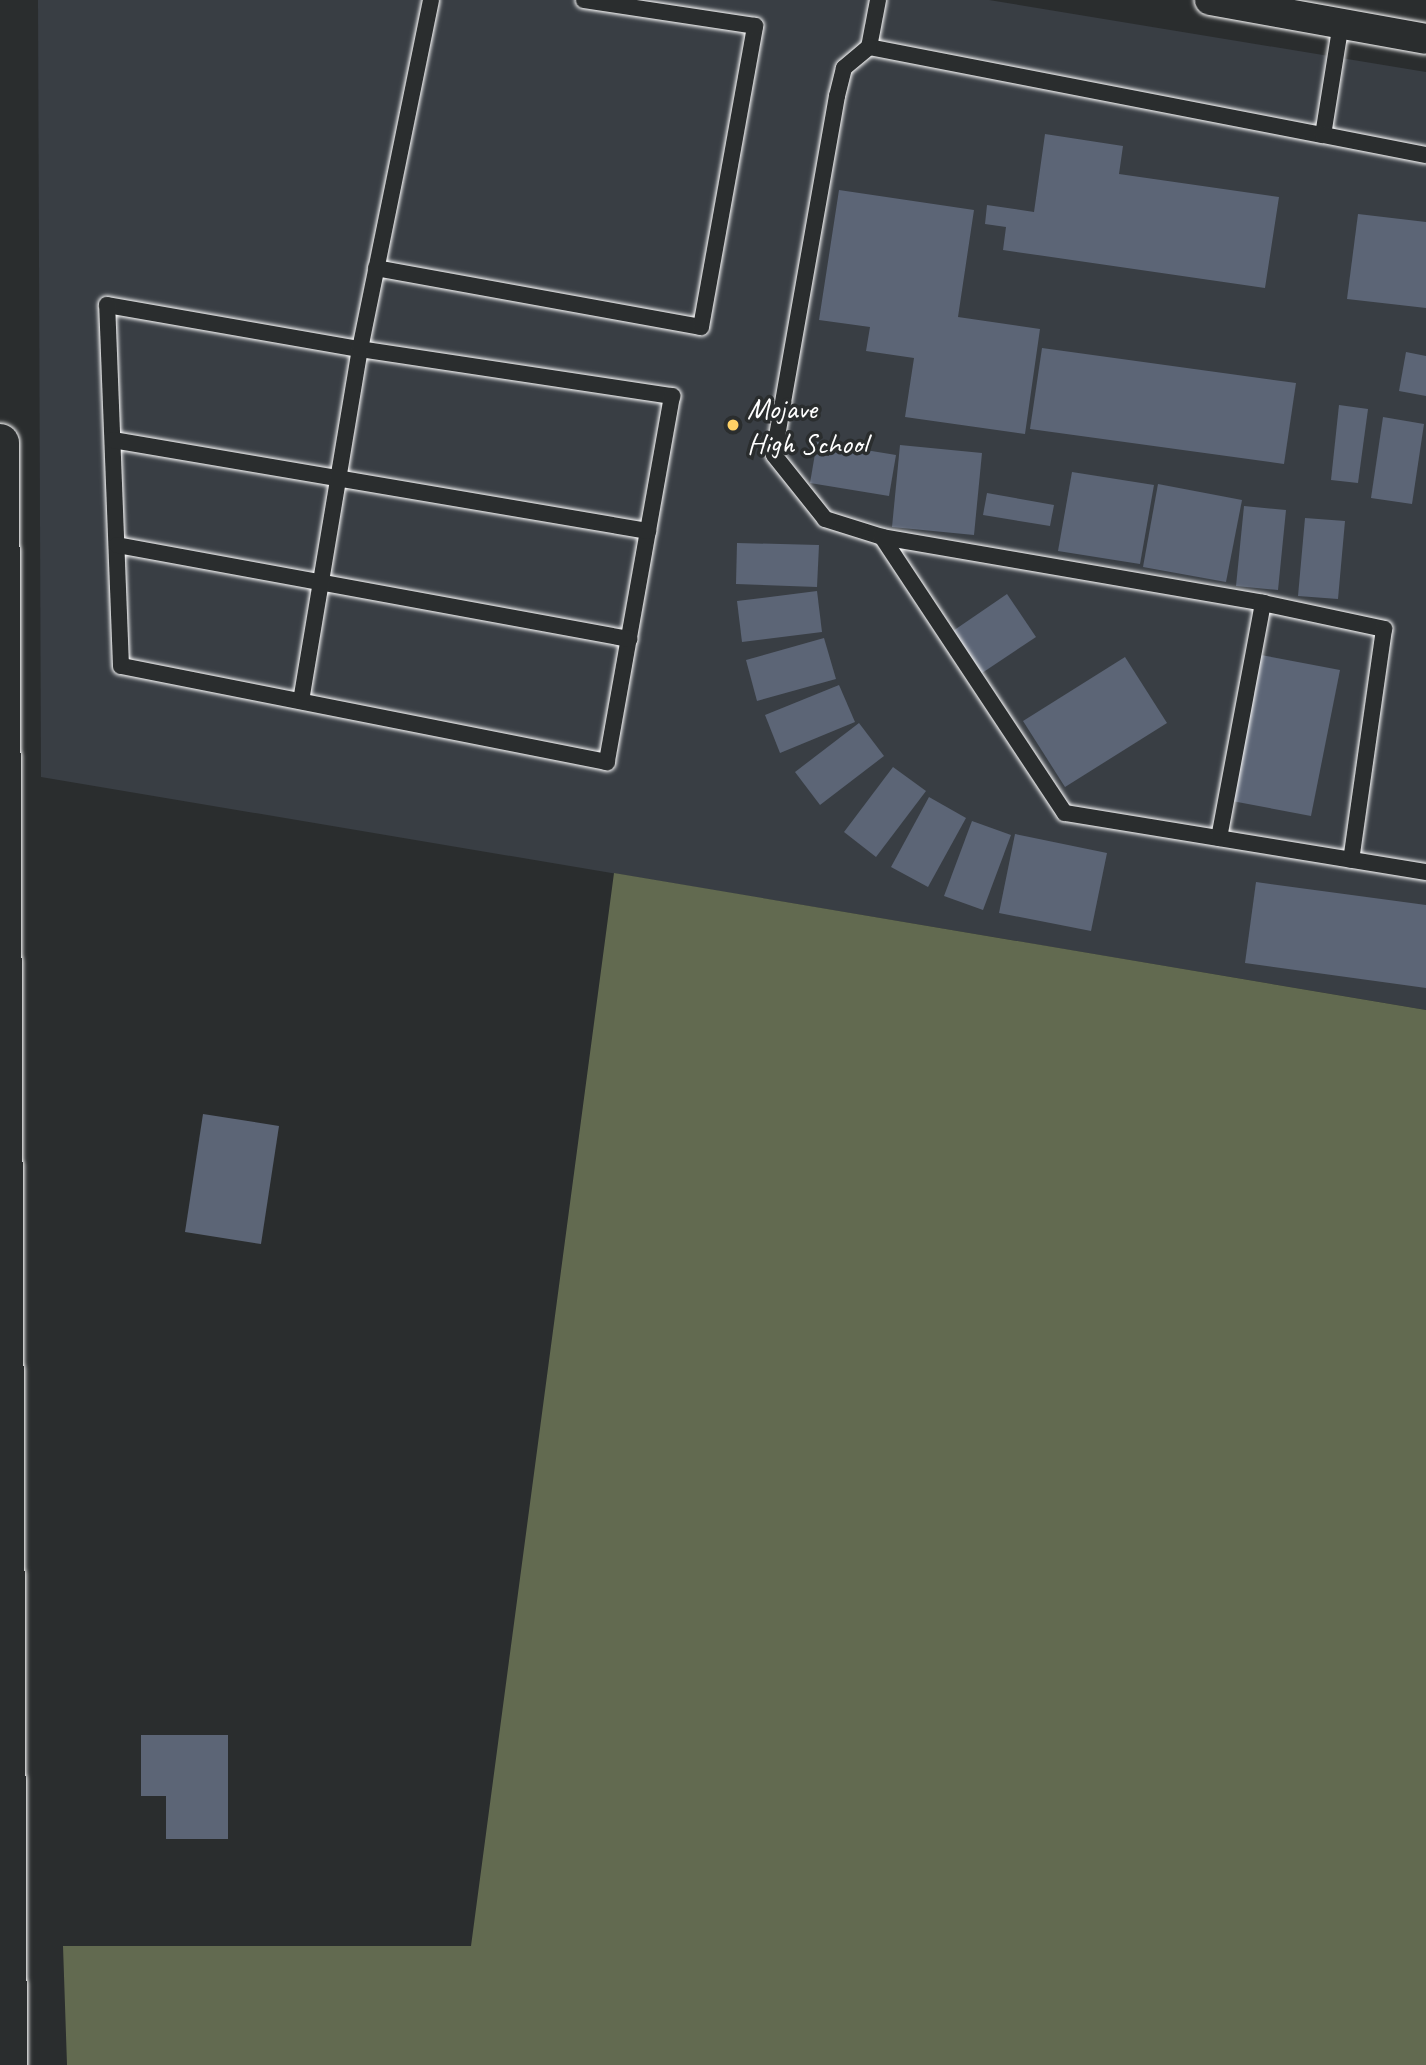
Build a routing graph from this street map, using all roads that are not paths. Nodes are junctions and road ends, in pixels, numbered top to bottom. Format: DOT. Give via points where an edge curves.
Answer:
graph roads {
  1 [pos="431,0"];
  2 [pos="584,0"];
  3 [pos="878,0"];
  4 [pos="1210,0"];
  5 [pos="1341,23"];
  6 [pos="1426,39"];
  7 [pos="869,47"];
  8 [pos="1323,135"];
  9 [pos="1426,155"];
  10 [pos="376,268"];
  11 [pos="360,349"];
  12 [pos="113,440"];
  13 [pos="0,443"];
  14 [pos="338,480"];
  15 [pos="648,531"];
  16 [pos="882,537"];
  17 [pos="117,545"];
  18 [pos="321,584"];
  19 [pos="1263,603"];
  20 [pos="629,639"];
  21 [pos="302,702"];
  22 [pos="1219,838"];
  23 [pos="1351,860"];
  24 [pos="1426,872"];
  25 [pos="8,2065"];
  1 -- 10 [label="lane"];
  2 -- 10 [label="lane" via="755,26 701,327"];
  3 -- 7 [label="lane"];
  4 -- 5 [label="street"];
  5 -- 6 [label="street"];
  5 -- 8 [label="lane"];
  7 -- 8 [label="lane"];
  7 -- 16 [label="lane" via="844,68 837,96 774,455 825,519"];
  8 -- 9 [label="lane"];
  10 -- 11 [label="lane"];
  11 -- 12 [label="lane" via="107,304"];
  11 -- 14 [label="lane"];
  11 -- 15 [label="lane" via="672,396"];
  12 -- 14 [label="lane"];
  12 -- 17 [label="lane"];
  13 -- 25 [label="street"];
  14 -- 15 [label="lane"];
  14 -- 18 [label="lane"];
  15 -- 20 [label="lane"];
  16 -- 19 [label="lane"];
  16 -- 22 [label="lane" via="1065,813"];
  17 -- 18 [label="lane"];
  17 -- 21 [label="lane" via="121,666"];
  18 -- 20 [label="lane"];
  18 -- 21 [label="lane"];
  19 -- 22 [label="lane"];
  19 -- 23 [label="lane" via="1384,629"];
  20 -- 21 [label="lane" via="607,762"];
  22 -- 23 [label="lane"];
  23 -- 24 [label="lane"];
}
